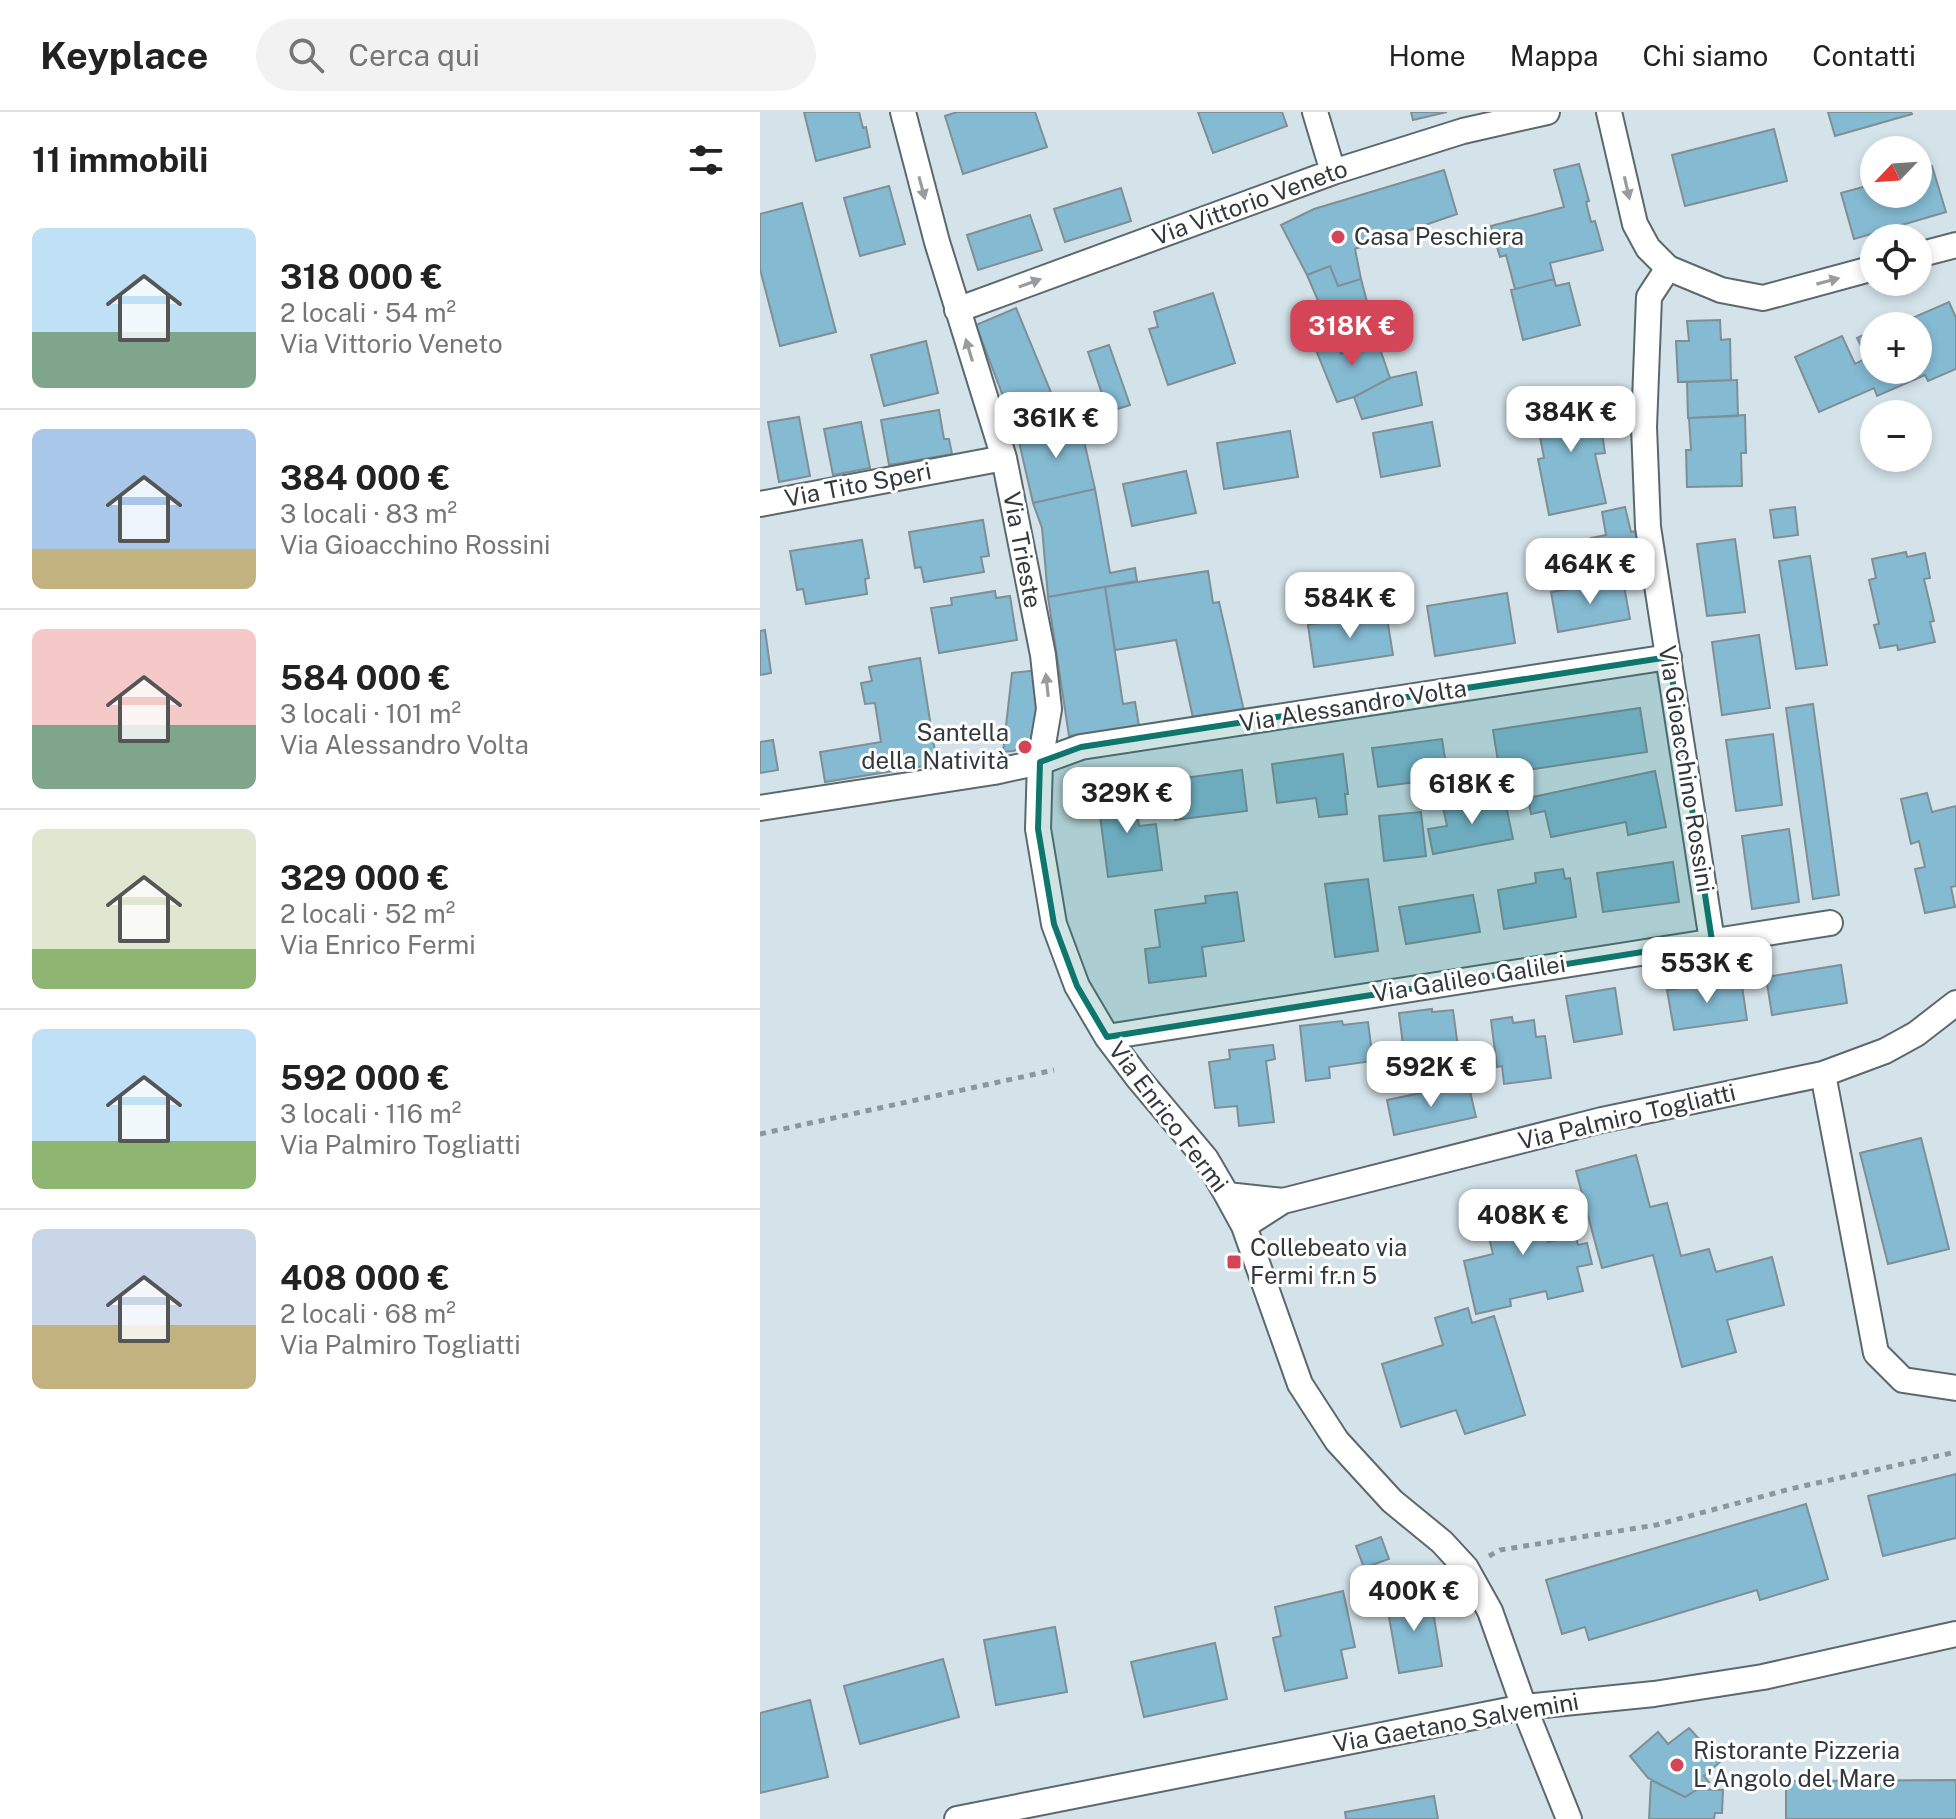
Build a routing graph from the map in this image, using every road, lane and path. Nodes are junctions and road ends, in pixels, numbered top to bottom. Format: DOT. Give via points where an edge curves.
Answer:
graph roads {
  1 [pos="903,112"];
  2 [pos="1315,112"];
  3 [pos="1547,112"];
  4 [pos="1609,112"];
  5 [pos="1333,172"];
  6 [pos="1956,245"];
  7 [pos="1932,251"];
  8 [pos="1668,268"];
  9 [pos="1860,272"];
  10 [pos="957,310"];
  11 [pos="1004,458"];
  12 [pos="760,504"];
  13 [pos="1669,657"];
  14 [pos="1040,762"];
  15 [pos="760,808"];
  16 [pos="1830,923"];
  17 [pos="1712,941"];
  18 [pos="1956,1003"];
  19 [pos="1107,1037"];
  20 [pos="1054,1070"];
  21 [pos="1823,1074"];
  22 [pos="760,1134"];
  23 [pos="1227,1195"];
  24 [pos="1283,1201"];
  25 [pos="1244,1226"];
  26 [pos="1956,1388"];
  27 [pos="1956,1452"];
  28 [pos="1466,1568"];
  29 [pos="1956,1634"];
  30 [pos="1524,1707"];
  31 [pos="968,1818"];
  32 [pos="1569,1819"];
  1 -- 10 [label="street, Via Trieste, one-way"];
  2 -- 5 [label="street"];
  3 -- 5 [label="street, Via Vittorio Veneto" via="1463,131"];
  4 -- 8 [label="street, one-way" via="1635,224"];
  10 -- 5 [label="street, Via Vittorio Veneto, one-way"];
  6 -- 7 [label="street"];
  8 -- 9 [label="street, one-way" via="1721,290 1763,298"];
  8 -- 13 [label="street, Via Gioacchino Rossini" via="1649,297 1644,427 1648,527"];
  11 -- 10 [label="street, Via Trieste, one-way"];
  11 -- 12 [label="street, Via Tito Speri"];
  14 -- 11 [label="street, Via Trieste, one-way" via="1049,709 1043,655"];
  13 -- 14 [label="street, Via Alessandro Volta" via="1081,747"];
  13 -- 17 [label="street, Via Gioacchino Rossini"];
  14 -- 15 [label="street, Via Alessandro Volta"];
  14 -- 19 [label="street, Via Enrico Fermi" via="1038,829 1054,924 1077,986"];
  16 -- 17 [label="street, Via Galileo Galilei"];
  17 -- 19 [label="street, Via Galileo Galilei"];
  18 -- 21 [label="street, Via Palmiro Togliatti" via="1885,1051"];
  19 -- 23 [label="street, Via Enrico Fermi" via="1206,1159"];
  20 -- 22 [label="path"];
  21 -- 24 [label="street, Via Palmiro Togliatti" via="1602,1120"];
  21 -- 26 [label="street" via="1876,1353 1903,1380"];
  23 -- 24 [label="street, Via Palmiro Togliatti"];
  23 -- 25 [label="street, Via Enrico Fermi"];
  24 -- 25 [label="street, Via Palmiro Togliatti"];
  25 -- 28 [label="street, Via Enrico Fermi" via="1307,1395 1337,1441 1392,1501"];
  27 -- 28 [label="path" via="1656,1525 1500,1550"];
  28 -- 30 [label="street, Via Enrico Fermi" via="1490,1611"];
  29 -- 30 [label="street, Via Gaetano Salvemini" via="1763,1677"];
  30 -- 31 [label="street, Via Gaetano Salvemini"];
  30 -- 32 [label="street, Via Enrico Fermi"];
}
